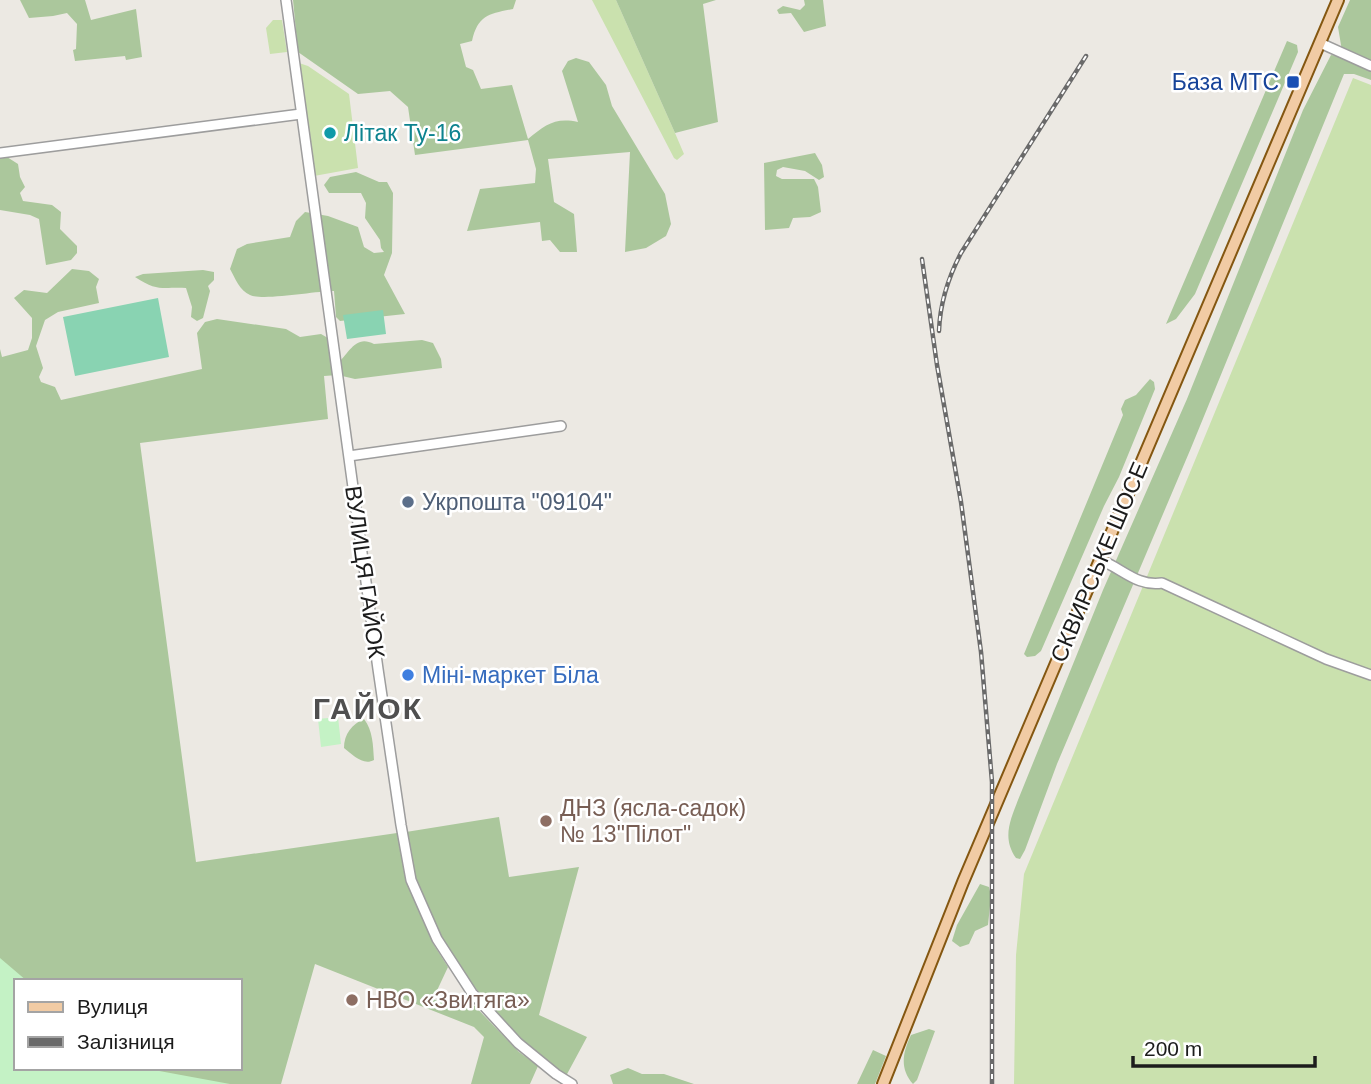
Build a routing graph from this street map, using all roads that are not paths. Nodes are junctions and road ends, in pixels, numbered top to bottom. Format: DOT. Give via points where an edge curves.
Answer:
graph roads {
  1 [pos="286,0"];
  2 [pos="1338,0"];
  3 [pos="1320,43"];
  4 [pos="1371,65"];
  5 [pos="301,114"];
  6 [pos="0,153"];
  7 [pos="561,426"];
  8 [pos="349,456"];
  9 [pos="1100,560"];
  10 [pos="1371,675"];
  11 [pos="572,1084"];
  12 [pos="883,1084"];
  1 -- 5 [label="street, ВУЛИЦЯ ГАЙОК"];
  2 -- 3 [label="main road, СКВИРСЬКЕ ШОСЕ"];
  3 -- 4 [label="street"];
  3 -- 9 [label="main road, СКВИРСЬКЕ ШОСЕ"];
  5 -- 6 [label="street"];
  5 -- 8 [label="street, ВУЛИЦЯ ГАЙОК"];
  7 -- 8 [label="street"];
  8 -- 11 [label="street, ВУЛИЦЯ ГАЙОК" via="411,880 438,939 471,993 518,1043"];
  9 -- 10 [label="street" via="1134,580 1162,583"];
  9 -- 12 [label="main road, СКВИРСЬКЕ ШОСЕ"];
}
